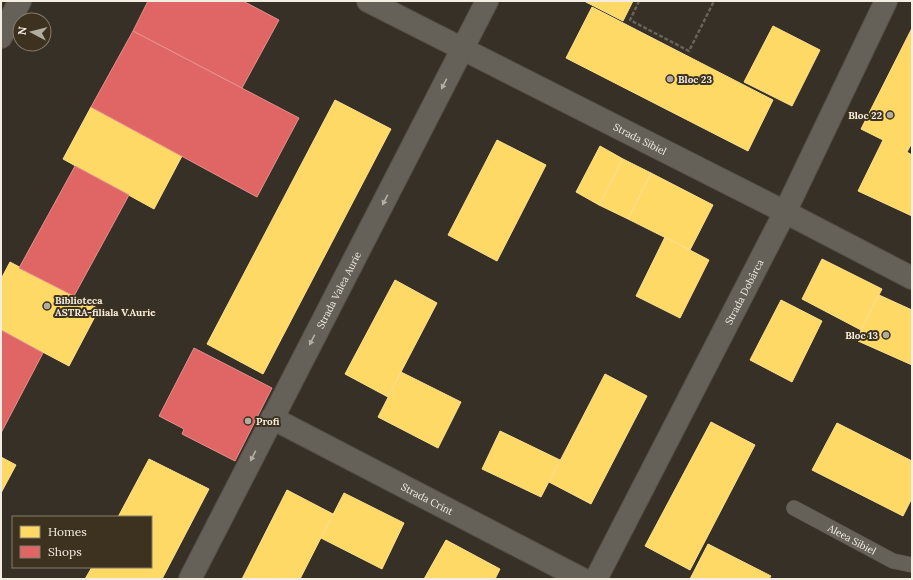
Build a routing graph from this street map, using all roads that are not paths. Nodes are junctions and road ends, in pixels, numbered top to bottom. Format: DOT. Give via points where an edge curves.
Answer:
graph roads {
  1 [pos="20,1"];
  2 [pos="368,1"];
  3 [pos="487,1"];
  4 [pos="886,1"];
  5 [pos="1,37"];
  6 [pos="462,50"];
  7 [pos="785,212"];
  8 [pos="912,278"];
  9 [pos="272,418"];
  10 [pos="794,508"];
  11 [pos="912,565"];
  12 [pos="190,579"];
  13 [pos="582,579"];
  14 [pos="596,579"];
  1 -- 5 [label="street"];
  2 -- 6 [label="street, Strada Sibiel"];
  3 -- 6 [label="street, Strada Valea Aurie"];
  4 -- 7 [label="street, Strada Dobârca"];
  6 -- 7 [label="street, Strada Sibiel"];
  6 -- 9 [label="street, Strada Valea Aurie, one-way"];
  7 -- 8 [label="street, Strada Sibiel"];
  7 -- 14 [label="street, Strada Dobârca"];
  9 -- 12 [label="street, Strada Valea Aurie, one-way"];
  9 -- 13 [label="street, Strada Crint"];
  10 -- 11 [label="lane, Aleea Sibiel" via="893,561"];
}
